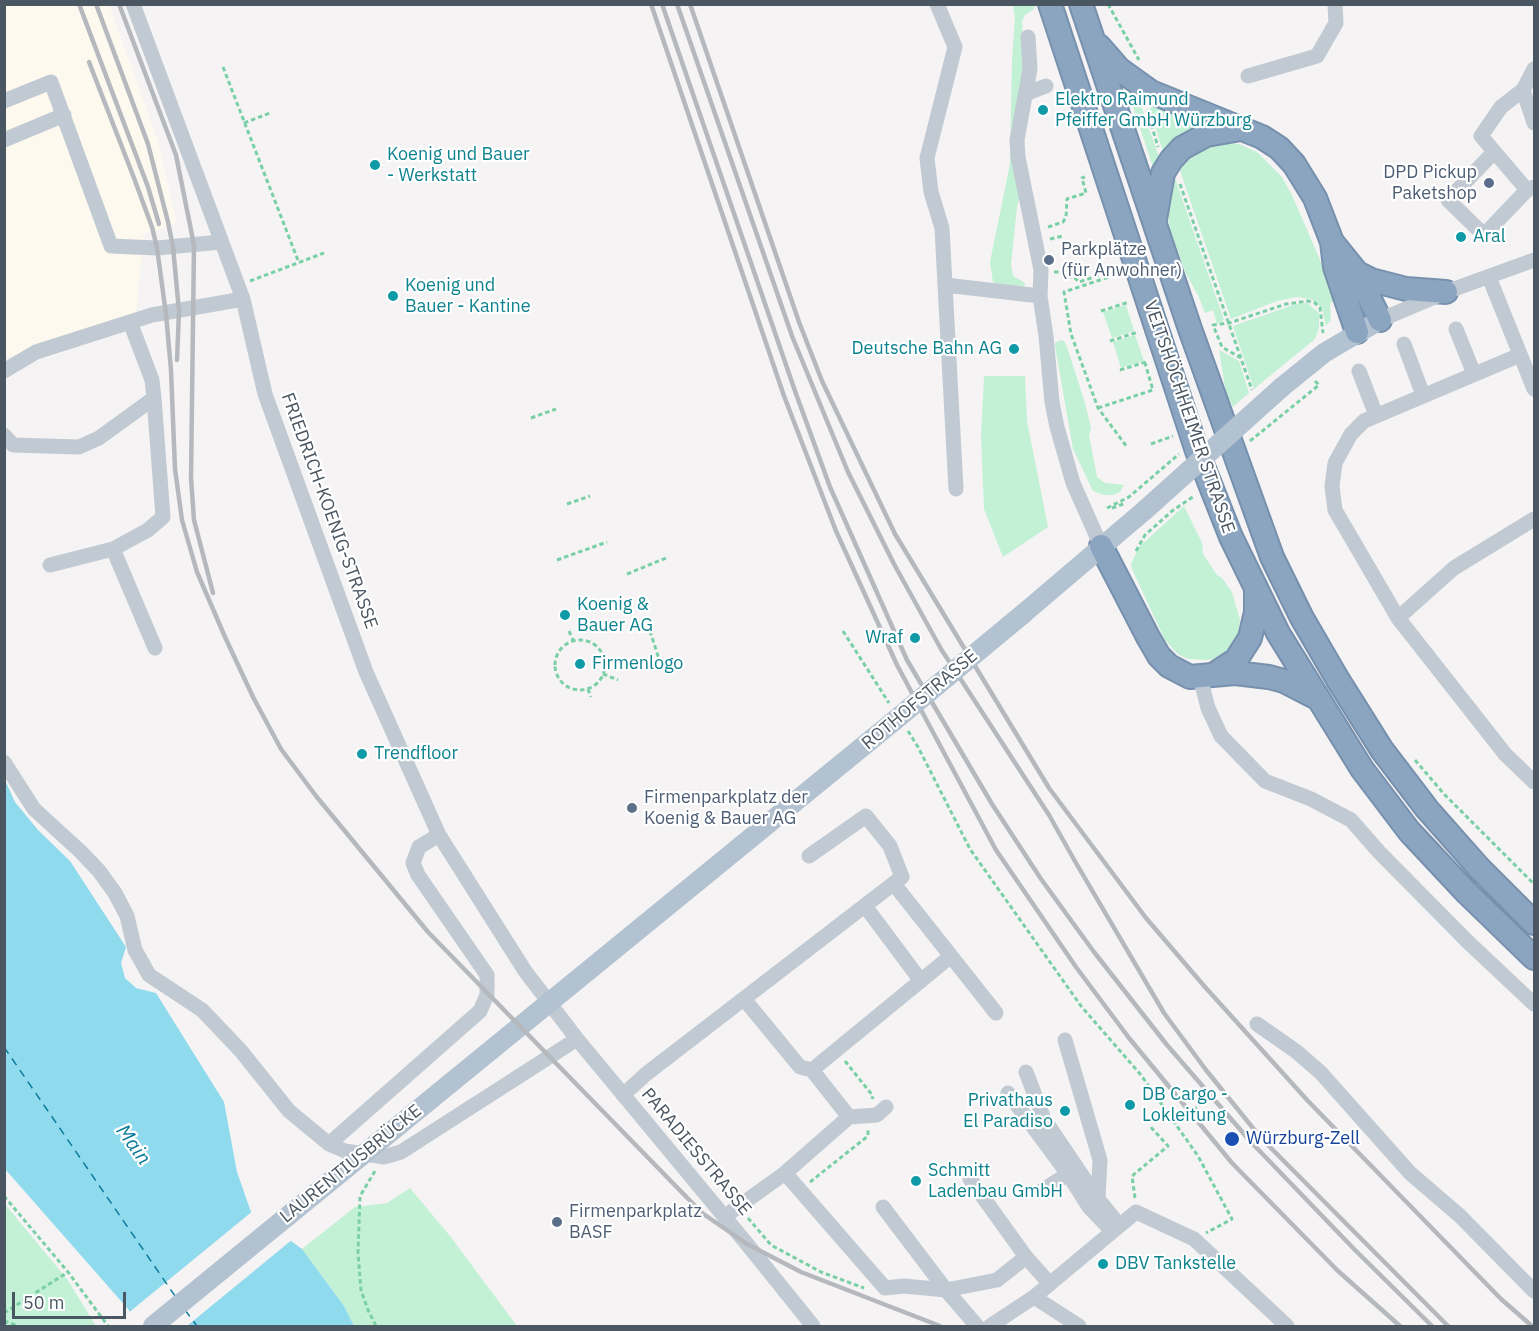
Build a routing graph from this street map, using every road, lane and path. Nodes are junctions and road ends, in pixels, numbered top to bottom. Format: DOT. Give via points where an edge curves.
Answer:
graph roads {
  1 [pos="133,4"];
  2 [pos="937,4"];
  3 [pos="1050,4"];
  4 [pos="1081,4"];
  5 [pos="1108,4"];
  6 [pos="1335,4"];
  7 [pos="1091,35"];
  8 [pos="1028,37"];
  9 [pos="1139,60"];
  10 [pos="223,67"];
  11 [pos="1534,69"];
  12 [pos="1248,76"];
  13 [pos="1046,86"];
  14 [pos="1523,90"];
  15 [pos="1151,92"];
  16 [pos="1025,96"];
  17 [pos="4,101"];
  18 [pos="270,113"];
  19 [pos="64,115"];
  20 [pos="244,123"];
  21 [pos="1534,123"];
  22 [pos="1242,129"];
  23 [pos="4,140"];
  24 [pos="1494,152"];
  25 [pos="1170,160"];
  26 [pos="1085,177"];
  27 [pos="1531,189"];
  28 [pos="1154,226"];
  29 [pos="1034,232"];
  30 [pos="221,242"];
  31 [pos="1332,242"];
  32 [pos="324,253"];
  33 [pos="1534,261"];
  34 [pos="299,263"];
  35 [pos="1118,269"];
  36 [pos="1041,270"];
  37 [pos="1358,273"];
  38 [pos="1114,275"];
  39 [pos="1489,277"];
  40 [pos="945,285"];
  41 [pos="240,292"];
  42 [pos="1446,292"];
  43 [pos="1040,296"];
  44 [pos="1129,302"];
  45 [pos="1101,311"];
  46 [pos="1380,320"];
  47 [pos="130,322"];
  48 [pos="1229,323"];
  49 [pos="1456,329"];
  50 [pos="1138,332"];
  51 [pos="1357,332"];
  52 [pos="1320,340"];
  53 [pos="1110,341"];
  54 [pos="1404,344"];
  55 [pos="1520,355"];
  56 [pos="1241,358"];
  57 [pos="1120,370"];
  58 [pos="4,371"];
  59 [pos="1359,371"];
  60 [pos="1474,374"];
  61 [pos="1318,385"];
  62 [pos="1534,389"];
  63 [pos="1253,392"];
  64 [pos="1423,395"];
  65 [pos="154,398"];
  66 [pos="1098,408"];
  67 [pos="556,409"];
  68 [pos="1376,415"];
  69 [pos="531,418"];
  70 [pos="1250,431"];
  71 [pos="4,435"];
  72 [pos="1174,436"];
  73 [pos="1250,441"];
  74 [pos="1151,444"];
  75 [pos="1127,447"];
  76 [pos="1248,449"];
  77 [pos="1180,453"];
  78 [pos="956,489"];
  79 [pos="590,496"];
  80 [pos="1194,496"];
  81 [pos="1142,503"];
  82 [pos="567,504"];
  83 [pos="1534,519"];
  84 [pos="607,542"];
  85 [pos="1101,546"];
  86 [pos="113,549"];
  87 [pos="1136,551"];
  88 [pos="666,558"];
  89 [pos="557,561"];
  90 [pos="50,565"];
  91 [pos="627,574"];
  92 [pos="1256,589"];
  93 [pos="1398,618"];
  94 [pos="650,630"];
  95 [pos="569,631"];
  96 [pos="843,631"];
  97 [pos="573,641"];
  98 [pos="154,648"];
  99 [pos="650,663"];
  100 [pos="603,674"];
  101 [pos="1206,677"];
  102 [pos="618,680"];
  103 [pos="588,689"];
  104 [pos="591,698"];
  105 [pos="1317,698"];
  106 [pos="897,719"];
  107 [pos="1408,752"];
  108 [pos="4,762"];
  109 [pos="1534,782"];
  110 [pos="438,836"];
  111 [pos="809,856"];
  112 [pos="894,884"];
  113 [pos="1534,884"];
  114 [pos="865,906"];
  115 [pos="1534,923"];
  116 [pos="951,956"];
  117 [pos="1534,958"];
  118 [pos="921,981"];
  119 [pos="744,999"];
  120 [pos="548,1002"];
  121 [pos="1534,1004"];
  122 [pos="996,1013"];
  123 [pos="1257,1024"];
  124 [pos="577,1039"];
  125 [pos="1065,1040"];
  126 [pos="812,1070"];
  127 [pos="1026,1072"];
  128 [pos="1188,1092"];
  129 [pos="1008,1093"];
  130 [pos="623,1095"];
  131 [pos="1206,1100"];
  132 [pos="1198,1104"];
  133 [pos="886,1107"];
  134 [pos="1193,1110"];
  135 [pos="849,1117"];
  136 [pos="1149,1125"];
  137 [pos="329,1144"];
  138 [pos="384,1157"];
  139 [pos="785,1173"];
  140 [pos="1068,1174"];
  141 [pos="970,1179"];
  142 [pos="1041,1191"];
  143 [pos="4,1196"];
  144 [pos="1098,1199"];
  145 [pos="883,1207"];
  146 [pos="740,1208"];
  147 [pos="1136,1212"];
  148 [pos="724,1217"];
  149 [pos="1116,1228"];
  150 [pos="1194,1239"];
  151 [pos="1026,1257"];
  152 [pos="68,1272"];
  153 [pos="1050,1284"];
  154 [pos="946,1290"];
  155 [pos="874,1291"];
  156 [pos="1534,1291"];
  157 [pos="1034,1297"];
  158 [pos="4,1313"];
  159 [pos="4,1321"];
  160 [pos="18,1326"];
  161 [pos="108,1326"];
  162 [pos="153,1326"];
  163 [pos="376,1326"];
  164 [pos="813,1326"];
  165 [pos="977,1326"];
  166 [pos="990,1326"];
  167 [pos="1078,1326"];
  168 [pos="1287,1326"];
  1 -- 30 [label="street, FRIEDRICH-KOENIG-STRASSE"];
  2 -- 40 [label="street" via="955,47 927,158 931,192 942,228"];
  3 -- 92 [label="highway, VEITSHÖCHHEIMER STRASSE" via="1194,441"];
  4 -- 7 [label="highway, VEITSHÖCHHEIMER STRASSE"];
  5 -- 9 [label="path"];
  6 -- 12 [label="street" via="1336,23 1317,56"];
  7 -- 15 [label="highway" via="1119,69"];
  7 -- 28 [label="highway, VEITSHÖCHHEIMER STRASSE"];
  8 -- 16 [label="street" via="1030,69"];
  10 -- 20 [label="path"];
  11 -- 14 [label="street"];
  13 -- 16 [label="street"];
  14 -- 21 [label="street"];
  14 -- 24 [label="street" via="1501,106 1481,136"];
  15 -- 22 [label="highway"];
  15 -- 25 [label="path" via="1145,104 1160,154"];
  16 -- 29 [label="street" via="1018,157"];
  17 -- 19 [label="street" via="51,82"];
  18 -- 20 [label="path"];
  19 -- 23 [label="street"];
  19 -- 30 [label="street" via="111,246 148,248"];
  20 -- 34 [label="path"];
  22 -- 25 [label="highway" via="1199,138 1182,147"];
  22 -- 31 [label="highway" via="1279,148 1294,164 1315,198"];
  24 -- 27 [label="street"];
  24 -- 27 [label="street" via="1448,200 1484,235"];
  25 -- 28 [label="highway" via="1163,173"];
  25 -- 48 [label="path"];
  26 -- 29 [label="path" via="1082,178 1086,193 1067,199 1063,222"];
  28 -- 115 [label="highway, VEITSHÖCHHEIMER STRASSE" via="1272,557 1302,618 1382,750 1420,801"];
  29 -- 36 [label="street"];
  30 -- 41 [label="street, FRIEDRICH-KOENIG-STRASSE"];
  31 -- 37 [label="highway"];
  31 -- 51 [label="highway" via="1335,267"];
  32 -- 34 [label="path"];
  33 -- 39 [label="street"];
  34 -- 41 [label="path"];
  35 -- 36 [label="path" via="1079,282 1060,272"];
  36 -- 43 [label="street"];
  37 -- 42 [label="highway" via="1406,289"];
  37 -- 46 [label="highway"];
  38 -- 66 [label="path" via="1064,292 1071,334"];
  39 -- 42 [label="street"];
  39 -- 55 [label="street"];
  40 -- 43 [label="street"];
  40 -- 78 [label="street"];
  41 -- 47 [label="street"];
  41 -- 110 [label="street, FRIEDRICH-KOENIG-STRASSE" via="265,394 366,672"];
  42 -- 46 [label="street"];
  43 -- 85 [label="street" via="1052,402 1062,449"];
  44 -- 45 [label="path"];
  46 -- 51 [label="main road, ROTHOFSTRASSE"];
  47 -- 58 [label="street" via="36,352"];
  47 -- 65 [label="street" via="152,380"];
  48 -- 52 [label="path" via="1286,304 1308,301 1320,308 1324,326"];
  48 -- 56 [label="path"];
  48 -- 56 [label="path" via="1213,325 1222,347"];
  49 -- 60 [label="street"];
  50 -- 53 [label="path"];
  51 -- 81 [label="main road, ROTHOFSTRASSE, bridge" via="1324,353"];
  54 -- 64 [label="street"];
  55 -- 60 [label="street"];
  55 -- 62 [label="street"];
  56 -- 63 [label="path"];
  57 -- 66 [label="path" via="1146,362 1154,390"];
  59 -- 68 [label="street"];
  60 -- 64 [label="street"];
  61 -- 73 [label="path"];
  64 -- 68 [label="street"];
  65 -- 71 [label="street" via="99,438 79,447 13,445"];
  65 -- 86 [label="street" via="163,517"];
  66 -- 75 [label="path"];
  67 -- 69 [label="path"];
  68 -- 93 [label="street" via="1351,434 1335,463 1332,486 1335,510"];
  70 -- 73 [label="path"];
  72 -- 74 [label="path"];
  73 -- 76 [label="path"];
  77 -- 81 [label="path" via="1129,497 1107,508"];
  79 -- 82 [label="path"];
  80 -- 87 [label="path" via="1145,536"];
  81 -- 85 [label="main road, ROTHOFSTRASSE"];
  83 -- 93 [label="street" via="1454,568"];
  84 -- 89 [label="path"];
  85 -- 101 [label="highway" via="1159,656 1178,672"];
  85 -- 106 [label="main road, ROTHOFSTRASSE, bridge"];
  86 -- 90 [label="street"];
  86 -- 98 [label="street"];
  88 -- 91 [label="path"];
  92 -- 101 [label="highway" via="1254,626 1247,644 1225,669"];
  92 -- 105 [label="highway, VEITSHÖCHHEIMER STRASSE"];
  93 -- 109 [label="street" via="1505,754"];
  94 -- 99 [label="path" via="659,658"];
  95 -- 97 [label="path"];
  96 -- 106 [label="path"];
  97 -- 100 [label="path" via="590,642 597,647 605,662"];
  97 -- 103 [label="path" via="556,657 556,672 559,680 572,689"];
  100 -- 102 [label="path"];
  100 -- 103 [label="path"];
  101 -- 105 [label="highway" via="1269,676"];
  101 -- 121 [label="street" via="1208,708 1221,736 1264,781 1351,820 1468,942"];
  103 -- 104 [label="path"];
  105 -- 117 [label="highway, VEITSHÖCHHEIMER STRASSE" via="1362,769 1409,831"];
  106 -- 120 [label="main road, ROTHOFSTRASSE"];
  106 -- 150 [label="path" via="918,747 970,849 1081,1006 1141,1075 1198,1156 1232,1219"];
  107 -- 113 [label="path"];
  108 -- 137 [label="street" via="34,809 81,852 115,893 127,916 135,951 149,975 202,1010 289,1111"];
  110 -- 120 [label="street, FRIEDRICH-KOENIG-STRASSE"];
  110 -- 137 [label="street" via="419,847 413,862 418,875 488,975 488,995 480,1011"];
  111 -- 112 [label="street" via="866,816 890,846 902,878"];
  112 -- 114 [label="street"];
  112 -- 116 [label="street"];
  114 -- 118 [label="street"];
  114 -- 119 [label="street"];
  116 -- 118 [label="street"];
  116 -- 122 [label="street"];
  118 -- 126 [label="street"];
  119 -- 126 [label="street" via="800,1067"];
  119 -- 130 [label="street"];
  120 -- 124 [label="street, PARADIESSTRASSE"];
  120 -- 162 [label="main road, LAURENTIUSBRÜCKE, bridge"];
  123 -- 156 [label="street" via="1321,1072 1410,1173 1460,1216"];
  124 -- 130 [label="street, PARADIESSTRASSE"];
  124 -- 138 [label="street" via="401,1152"];
  125 -- 144 [label="street" via="1100,1160"];
  126 -- 135 [label="street"];
  127 -- 144 [label="street" via="1044,1119"];
  128 -- 132 [label="path"];
  129 -- 140 [label="street"];
  130 -- 148 [label="street, PARADIESSTRASSE"];
  131 -- 132 [label="path"];
  132 -- 134 [label="path"];
  133 -- 135 [label="street" via="877,1115"];
  135 -- 139 [label="street"];
  136 -- 147 [label="path" via="1168,1146 1132,1176"];
  137 -- 138 [label="street" via="345,1151"];
  138 -- 163 [label="path" via="360,1196 358,1253 362,1290"];
  139 -- 146 [label="street"];
  139 -- 154 [label="street" via="885,1288"];
  140 -- 142 [label="street"];
  140 -- 149 [label="street" via="1089,1207"];
  141 -- 151 [label="street"];
  143 -- 152 [label="path"];
  144 -- 149 [label="street"];
  145 -- 154 [label="street"];
  146 -- 148 [label="street"];
  146 -- 155 [label="path" via="771,1245 821,1272"];
  147 -- 149 [label="street"];
  147 -- 150 [label="street"];
  148 -- 164 [label="street, PARADIESSTRASSE"];
  149 -- 153 [label="street"];
  150 -- 168 [label="street"];
  151 -- 153 [label="street"];
  151 -- 154 [label="street" via="997,1280"];
  152 -- 158 [label="path"];
  152 -- 161 [label="path"];
  153 -- 157 [label="street"];
  154 -- 165 [label="street"];
  157 -- 166 [label="street"];
  157 -- 167 [label="street"];
  159 -- 160 [label="path"];
}
